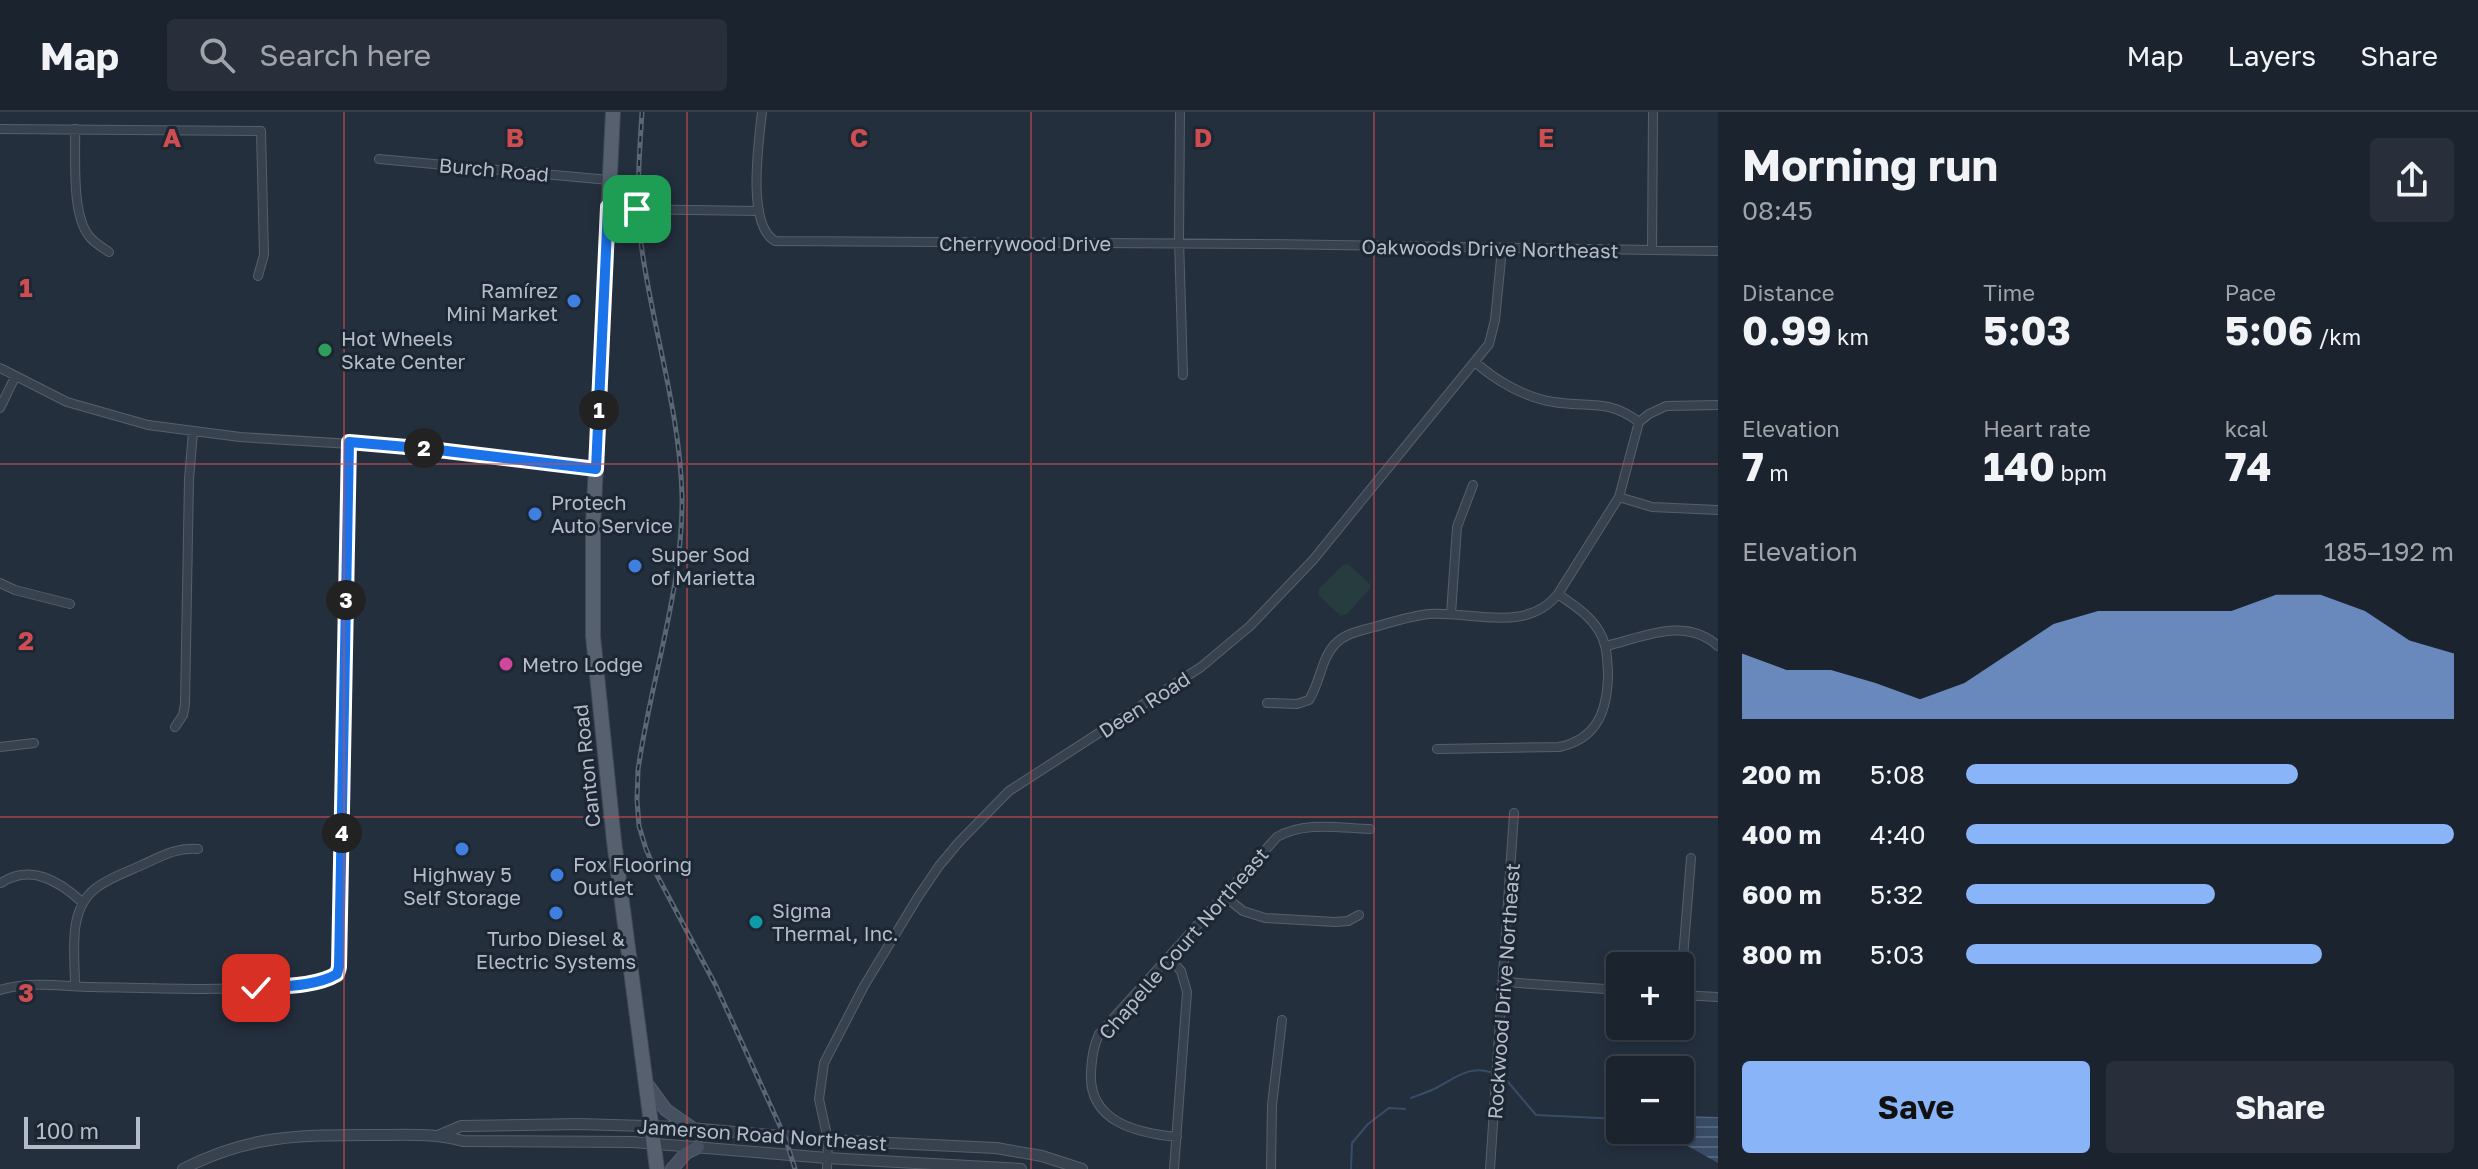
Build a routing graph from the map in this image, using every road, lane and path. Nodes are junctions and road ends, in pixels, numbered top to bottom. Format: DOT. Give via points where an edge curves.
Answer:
graph roads {
  1 [pos="613,112"];
  2 [pos="762,112"];
  3 [pos="1180,112"];
  4 [pos="1653,112"];
  5 [pos="0,129"];
  6 [pos="75,129"];
  7 [pos="379,159"];
  8 [pos="609,180"];
  9 [pos="608,207"];
  10 [pos="759,211"];
  11 [pos="1180,244"];
  12 [pos="1262,244"];
  13 [pos="1502,249"];
  14 [pos="1652,250"];
  15 [pos="1718,251"];
  16 [pos="109,252"];
  17 [pos="258,276"];
  18 [pos="1475,362"];
  19 [pos="0,368"];
  20 [pos="1183,375"];
  21 [pos="15,377"];
  22 [pos="1718,405"];
  23 [pos="0,408"];
  24 [pos="1639,422"];
  25 [pos="193,432"];
  26 [pos="349,442"];
  27 [pos="596,469"];
  28 [pos="1473,485"];
  29 [pos="1619,497"];
  30 [pos="1718,510"];
  31 [pos="1,585"];
  32 [pos="1558,594"];
  33 [pos="70,604"];
  34 [pos="1451,614"];
  35 [pos="1606,646"];
  36 [pos="1718,646"];
  37 [pos="1267,703"];
  38 [pos="175,727"];
  39 [pos="34,743"];
  40 [pos="0,747"];
  41 [pos="1437,749"];
  42 [pos="1514,813"];
  43 [pos="1370,829"];
  44 [pos="198,849"];
  45 [pos="1691,858"];
  46 [pos="1,883"];
  47 [pos="1223,895"];
  48 [pos="82,902"];
  49 [pos="1359,915"];
  50 [pos="1683,952"];
  51 [pos="1168,957"];
  52 [pos="1503,982"];
  53 [pos="75,986"];
  54 [pos="1606,989"];
  55 [pos="0,990"];
  56 [pos="1694,996"];
  57 [pos="1718,997"];
  58 [pos="1282,1020"];
  59 [pos="647,1083"];
  60 [pos="652,1126"];
  61 [pos="692,1128"];
  62 [pos="440,1135"];
  63 [pos="1177,1137"];
  64 [pos="828,1140"];
  65 [pos="655,1144"];
  66 [pos="698,1147"];
  67 [pos="827,1164"];
  68 [pos="183,1169"];
  69 [pos="657,1169"];
  70 [pos="672,1169"];
  71 [pos="1021,1169"];
  72 [pos="1082,1169"];
  73 [pos="1174,1169"];
  74 [pos="1271,1169"];
  75 [pos="1490,1169"];
  1 -- 8 [label="main road, Canton Road"];
  2 -- 10 [label="street"];
  3 -- 11 [label="street"];
  4 -- 14 [label="street"];
  5 -- 6 [label="street"];
  6 -- 16 [label="street" via="78,210 90,239"];
  6 -- 17 [label="street" via="261,131 264,255"];
  7 -- 8 [label="street, Burch Road"];
  8 -- 9 [label="main road, Canton Road"];
  9 -- 10 [label="street"];
  9 -- 27 [label="main road, Canton Road"];
  10 -- 11 [label="street, Cherrywood Drive" via="771,239 788,241"];
  11 -- 12 [label="street, Cherrywood Drive"];
  11 -- 20 [label="street"];
  12 -- 13 [label="street, Oakwoods Drive Northeast"];
  13 -- 14 [label="street, Oakwoods Drive Northeast"];
  13 -- 18 [label="street, Deen Road" via="1491,338"];
  14 -- 15 [label="street, Oakwoods Drive Northeast"];
  18 -- 24 [label="street" via="1531,396 1612,407"];
  18 -- 64 [label="street, Deen Road" via="1313,560 1249,627 1201,667 1009,791 959,842 918,897 824,1063 819,1099"];
  19 -- 21 [label="street"];
  21 -- 23 [label="street"];
  21 -- 25 [label="street" via="101,413"];
  22 -- 24 [label="street" via="1666,406"];
  24 -- 29 [label="street"];
  25 -- 26 [label="street"];
  25 -- 38 [label="street" via="185,704"];
  26 -- 27 [label="street"];
  26 -- 53 [label="street" via="337,974 256,988"];
  27 -- 59 [label="main road, Canton Road" via="592,578 597,681"];
  28 -- 34 [label="street" via="1457,527"];
  29 -- 30 [label="street" via="1652,507"];
  29 -- 32 [label="street"];
  31 -- 33 [label="street"];
  32 -- 34 [label="street" via="1546,607 1522,617"];
  32 -- 35 [label="street" via="1592,619"];
  34 -- 37 [label="street" via="1407,618 1350,634 1330,650 1309,700"];
  35 -- 36 [label="street" via="1683,629"];
  35 -- 41 [label="street" via="1606,705 1592,729 1577,741 1559,747"];
  39 -- 40 [label="street"];
  42 -- 52 [label="street, Rockwood Drive Northeast"];
  43 -- 47 [label="street, Chapelle Court Northeast" via="1310,827 1286,832 1268,844"];
  44 -- 48 [label="street" via="160,857 100,885"];
  45 -- 50 [label="street"];
  46 -- 48 [label="street" via="28,873 56,883"];
  47 -- 49 [label="street" via="1243,911 1265,918 1335,922"];
  47 -- 51 [label="street, Chapelle Court Northeast"];
  48 -- 53 [label="street" via="76,924"];
  51 -- 63 [label="street" via="1181,971 1187,992"];
  51 -- 63 [label="street, Chapelle Court Northeast" via="1099,1034 1091,1080 1095,1099 1113,1119"];
  52 -- 54 [label="street"];
  52 -- 75 [label="street, Rockwood Drive Northeast"];
  53 -- 55 [label="street" via="27,984"];
  56 -- 57 [label="street"];
  58 -- 74 [label="street"];
  59 -- 60 [label="main road, Canton Road"];
  59 -- 61 [label="main road" via="666,1110"];
  60 -- 61 [label="street, Jamerson Road Northeast"];
  60 -- 62 [label="street, Jamerson Road Northeast" via="461,1126"];
  60 -- 65 [label="main road, Canton Road"];
  61 -- 64 [label="street, Jamerson Road Northeast"];
  62 -- 65 [label="street, Jamerson Road Northeast" via="463,1141"];
  62 -- 68 [label="street, Jamerson Road Northeast" via="266,1139"];
  63 -- 73 [label="street"];
  64 -- 67 [label="street, Deen Road"];
  64 -- 72 [label="street, Jamerson Road Northeast" via="996,1148"];
  65 -- 66 [label="street, Jamerson Road Northeast"];
  65 -- 69 [label="main road, Canton Road"];
  66 -- 67 [label="street, Jamerson Road Northeast"];
  66 -- 70 [label="main road"];
  67 -- 71 [label="street, Jamerson Road Northeast"];
}
